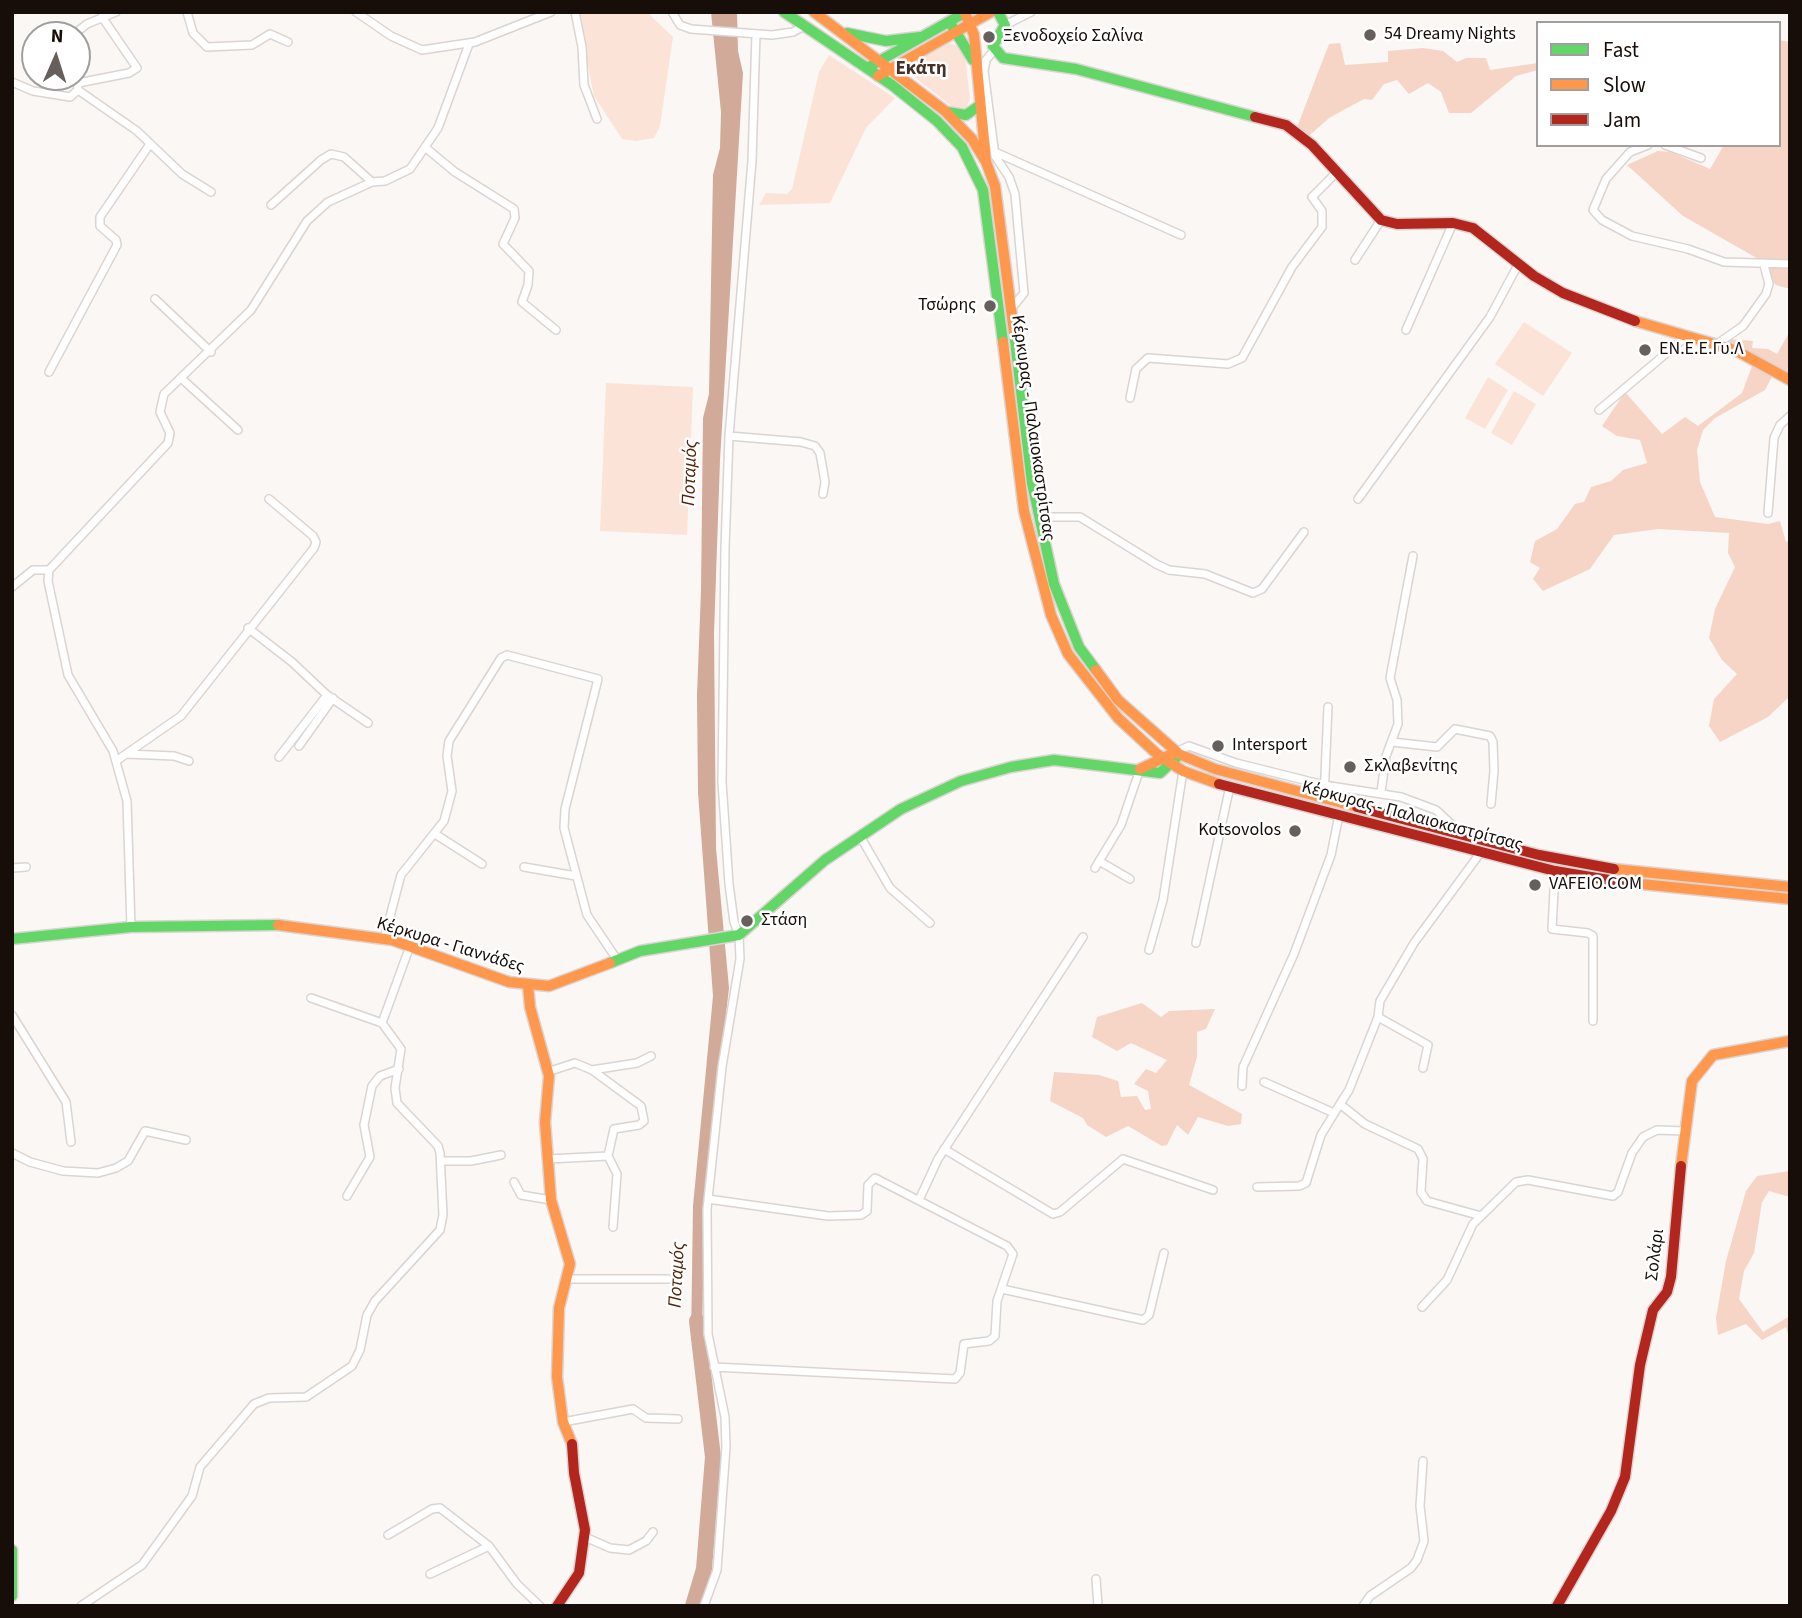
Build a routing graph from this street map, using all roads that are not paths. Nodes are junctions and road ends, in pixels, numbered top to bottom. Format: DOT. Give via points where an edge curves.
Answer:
graph roads {
  1 [pos="116,12"];
  2 [pos="187,12"];
  3 [pos="356,12"];
  4 [pos="551,12"];
  5 [pos="575,12"];
  6 [pos="671,12"];
  7 [pos="784,12"];
  8 [pos="814,12"];
  9 [pos="990,12"];
  10 [pos="998,12"];
  11 [pos="1031,12"];
  12 [pos="967,16"];
  13 [pos="102,17"];
  14 [pos="91,24"];
  15 [pos="1005,25"];
  16 [pos="804,26"];
  17 [pos="952,26"];
  18 [pos="840,31"];
  19 [pos="756,34"];
  20 [pos="920,37"];
  21 [pos="288,42"];
  22 [pos="469,44"];
  23 [pos="994,50"];
  24 [pos="880,61"];
  25 [pos="975,64"];
  26 [pos="867,68"];
  27 [pos="890,69"];
  28 [pos="878,76"];
  29 [pos="91,80"];
  30 [pos="33,91"];
  31 [pos="76,91"];
  32 [pos="88,91"];
  33 [pos="980,105"];
  34 [pos="945,111"];
  35 [pos="597,119"];
  36 [pos="150,144"];
  37 [pos="1643,147"];
  38 [pos="1670,147"];
  39 [pos="426,148"];
  40 [pos="995,152"];
  41 [pos="1700,158"];
  42 [pos="986,162"];
  43 [pos="1337,172"];
  44 [pos="372,182"];
  45 [pos="211,192"];
  46 [pos="271,205"];
  47 [pos="1381,220"];
  48 [pos="1453,223"];
  49 [pos="1181,235"];
  50 [pos="1355,260"];
  51 [pos="1519,263"];
  52 [pos="1790,264"];
  53 [pos="1764,265"];
  54 [pos="155,299"];
  55 [pos="1012,309"];
  56 [pos="556,330"];
  57 [pos="1406,330"];
  58 [pos="1688,335"];
  59 [pos="1717,344"];
  60 [pos="211,352"];
  61 [pos="49,372"];
  62 [pos="181,378"];
  63 [pos="1790,380"];
  64 [pos="1130,398"];
  65 [pos="1599,410"];
  66 [pos="1790,416"];
  67 [pos="238,430"];
  68 [pos="729,436"];
  69 [pos="823,495"];
  70 [pos="268,499"];
  71 [pos="1358,499"];
  72 [pos="1768,513"];
  73 [pos="1039,517"];
  74 [pos="1304,532"];
  75 [pos="1413,556"];
  76 [pos="49,570"];
  77 [pos="12,587"];
  78 [pos="248,628"];
  79 [pos="330,697"];
  80 [pos="1328,707"];
  81 [pos="368,723"];
  82 [pos="1392,742"];
  83 [pos="299,746"];
  84 [pos="1177,753"];
  85 [pos="127,754"];
  86 [pos="279,757"];
  87 [pos="1161,757"];
  88 [pos="116,761"];
  89 [pos="189,761"];
  90 [pos="1171,764"];
  91 [pos="1140,769"];
  92 [pos="1235,769"];
  93 [pos="1183,771"];
  94 [pos="1324,785"];
  95 [pos="1230,786"];
  96 [pos="1381,792"];
  97 [pos="1324,798"];
  98 [pos="1491,804"];
  99 [pos="1339,815"];
  100 [pos="435,834"];
  101 [pos="1463,835"];
  102 [pos="860,836"];
  103 [pos="1482,852"];
  104 [pos="482,864"];
  105 [pos="26,867"];
  106 [pos="524,867"];
  107 [pos="12,868"];
  108 [pos="1555,871"];
  109 [pos="576,876"];
  110 [pos="1130,879"];
  111 [pos="1790,887"];
  112 [pos="1790,899"];
  113 [pos="930,923"];
  114 [pos="131,926"];
  115 [pos="740,935"];
  116 [pos="1083,936"];
  117 [pos="12,939"];
  118 [pos="384,939"];
  119 [pos="1196,943"];
  120 [pos="410,946"];
  121 [pos="1149,950"];
  122 [pos="616,958"];
  123 [pos="528,986"];
  124 [pos="311,998"];
  125 [pos="12,1015"];
  126 [pos="1378,1017"];
  127 [pos="1593,1021"];
  128 [pos="382,1023"];
  129 [pos="1790,1041"];
  130 [pos="650,1056"];
  131 [pos="1423,1068"];
  132 [pos="399,1069"];
  133 [pos="592,1070"];
  134 [pos="547,1072"];
  135 [pos="1264,1082"];
  136 [pos="1242,1086"];
  137 [pos="1340,1104"];
  138 [pos="1334,1113"];
  139 [pos="1684,1131"];
  140 [pos="186,1140"];
  141 [pos="71,1142"];
  142 [pos="944,1149"];
  143 [pos="12,1153"];
  144 [pos="501,1156"];
  145 [pos="608,1156"];
  146 [pos="548,1159"];
  147 [pos="441,1161"];
  148 [pos="514,1182"];
  149 [pos="1257,1187"];
  150 [pos="1213,1190"];
  151 [pos="347,1196"];
  152 [pos="708,1199"];
  153 [pos="551,1200"];
  154 [pos="919,1200"];
  155 [pos="1481,1216"];
  156 [pos="613,1227"];
  157 [pos="1164,1253"];
  158 [pos="568,1279"];
  159 [pos="668,1279"];
  160 [pos="1002,1289"];
  161 [pos="1422,1307"];
  162 [pos="714,1367"];
  163 [pos="678,1419"];
  164 [pos="563,1422"];
  165 [pos="1423,1461"];
  166 [pos="653,1532"];
  167 [pos="388,1535"];
  168 [pos="585,1537"];
  169 [pos="489,1546"];
  170 [pos="12,1550"];
  171 [pos="430,1574"];
  172 [pos="1096,1579"];
  173 [pos="12,1595"];
  174 [pos="81,1606"];
  175 [pos="540,1606"];
  176 [pos="557,1606"];
  177 [pos="704,1606"];
  178 [pos="1098,1606"];
  179 [pos="1363,1606"];
  180 [pos="1557,1606"];
  1 -- 13 [label="street"];
  2 -- 21 [label="street" via="193,33 207,47 252,45 270,34"];
  3 -- 22 [label="street" via="417,49"];
  4 -- 22 [label="street"];
  5 -- 35 [label="street" via="584,85"];
  6 -- 19 [label="street" via="683,27"];
  7 -- 16 [label="main road, Κέρκυρας - Παλαιοκαστρίτσας"];
  8 -- 18 [label="main road, Κέρκυρας - Παλαιοκαστρίτσας"];
  9 -- 12 [label="main road"];
  10 -- 15 [label="main road"];
  11 -- 15 [label="street"];
  12 -- 17 [label="main road"];
  12 -- 25 [label="main road" via="974,35"];
  13 -- 14 [label="street"];
  13 -- 29 [label="street" via="137,68"];
  15 -- 23 [label="main road" via="994,41"];
  16 -- 19 [label="street" via="786,33"];
  16 -- 26 [label="main road, Κέρκυρας - Παλαιοκαστρίτσας"];
  17 -- 20 [label="main road"];
  17 -- 25 [label="main road"];
  17 -- 27 [label="main road"];
  18 -- 20 [label="main road" via="879,40"];
  18 -- 24 [label="main road, Κέρκυρας - Παλαιοκαστρίτσας"];
  19 -- 68 [label="street" via="752,161"];
  20 -- 24 [label="main road"];
  22 -- 39 [label="street"];
  23 -- 40 [label="street" via="984,71"];
  23 -- 43 [label="main road" via="1003,58 1076,69 1286,124"];
  24 -- 26 [label="main road"];
  24 -- 27 [label="main road, Κέρκυρας - Παλαιοκαστρίτσας"];
  25 -- 33 [label="main road"];
  26 -- 28 [label="main road, Κέρκυρας - Παλαιοκαστρίτσας"];
  27 -- 28 [label="main road"];
  27 -- 34 [label="main road, Κέρκυρας - Παλαιοκαστρίτσας"];
  28 -- 87 [label="main road, Κέρκυρας - Παλαιοκαστρίτσας" via="945,128 979,178 988,218 1020,487 1051,615 1068,654 1091,687"];
  30 -- 31 [label="street" via="66,97 75,96"];
  32 -- 36 [label="street"];
  33 -- 34 [label="main road" via="961,116"];
  33 -- 42 [label="main road"];
  34 -- 42 [label="main road, Κέρκυρας - Παλαιοκαστρίτσας"];
  36 -- 45 [label="street" via="182,174"];
  36 -- 61 [label="street" via="100,217 100,226 117,246"];
  37 -- 53 [label="street" via="1630,152 1612,170 1594,204 1596,215 1639,238 1724,262"];
  38 -- 41 [label="street"];
  39 -- 44 [label="street" via="410,169"];
  39 -- 56 [label="street" via="514,209 515,218 503,244 529,271 522,302"];
  40 -- 49 [label="street"];
  40 -- 55 [label="street" via="1015,194 1024,293"];
  42 -- 55 [label="main road, Κέρκυρας - Παλαιοκαστρίτσας" via="998,199"];
  43 -- 47 [label="main road"];
  43 -- 64 [label="street" via="1312,197 1322,211 1322,228 1292,267 1242,358 1228,364 1148,358 1136,369"];
  44 -- 46 [label="street" via="344,157 331,154"];
  44 -- 60 [label="street" via="316,211 251,310"];
  47 -- 48 [label="main road"];
  47 -- 50 [label="street"];
  48 -- 51 [label="main road" via="1474,228"];
  48 -- 57 [label="street"];
  51 -- 58 [label="main road" via="1544,283 1579,301"];
  51 -- 71 [label="street" via="1490,317"];
  52 -- 53 [label="street"];
  53 -- 59 [label="street" via="1769,284 1766,294 1743,327"];
  54 -- 60 [label="street"];
  55 -- 73 [label="main road, Κέρκυρας - Παλαιοκαστρίτσας"];
  58 -- 59 [label="main road"];
  58 -- 65 [label="street"];
  59 -- 63 [label="main road"];
  60 -- 62 [label="street"];
  62 -- 67 [label="street"];
  62 -- 76 [label="street" via="164,394 160,405 170,433 168,443"];
  66 -- 72 [label="street" via="1774,438"];
  68 -- 69 [label="street" via="815,446 825,482"];
  68 -- 115 [label="street" via="722,782 729,884"];
  70 -- 78 [label="street" via="313,536 316,545"];
  73 -- 74 [label="street" via="1080,517 1169,570 1205,574 1253,593 1262,589"];
  73 -- 84 [label="main road, Κέρκυρας - Παλαιοκαστρίτσας" via="1063,611 1079,647 1118,700"];
  75 -- 82 [label="street" via="1390,678 1399,718"];
  76 -- 77 [label="street" via="33,570"];
  76 -- 88 [label="street" via="68,675"];
  78 -- 79 [label="street"];
  78 -- 85 [label="street" via="181,716"];
  79 -- 81 [label="street"];
  79 -- 83 [label="street"];
  79 -- 86 [label="street"];
  80 -- 94 [label="street"];
  82 -- 96 [label="street"];
  82 -- 98 [label="street" via="1437,747 1455,729 1490,736"];
  84 -- 87 [label="main road"];
  84 -- 90 [label="main road"];
  84 -- 92 [label="main road, Κέρκυρας - Παλαιοκαστρίτσας"];
  85 -- 88 [label="street"];
  85 -- 89 [label="street"];
  87 -- 90 [label="main road, Κέρκυρας - Παλαιοκαστρίτσας"];
  87 -- 91 [label="main road"];
  88 -- 114 [label="street" via="129,816"];
  90 -- 91 [label="main road" via="1163,772"];
  90 -- 93 [label="main road, Κέρκυρας - Παλαιοκαστρίτσας"];
  91 -- 102 [label="main road" via="1060,760 1011,767 928,795"];
  91 -- 110 [label="street" via="1121,825 1097,864"];
  92 -- 94 [label="street"];
  92 -- 97 [label="main road, Κέρκυρας - Παλαιοκαστρίτσας"];
  93 -- 95 [label="main road, Κέρκυρας - Παλαιοκαστρίτσας"];
  93 -- 121 [label="street" via="1163,900"];
  94 -- 96 [label="street"];
  94 -- 97 [label="street"];
  95 -- 99 [label="main road, Κέρκυρας - Παλαιοκαστρίτσας"];
  95 -- 119 [label="street"];
  96 -- 101 [label="street" via="1436,810"];
  97 -- 101 [label="main road, Κέρκυρας - Παλαιοκαστρίτσας"];
  99 -- 103 [label="main road, Κέρκυρας - Παλαιοκαστρίτσας"];
  99 -- 136 [label="street" via="1331,855 1294,954 1242,1066"];
  100 -- 104 [label="street"];
  100 -- 109 [label="street" via="444,821 452,791 449,741 503,656 598,679 564,819"];
  100 -- 118 [label="street" via="401,875"];
  101 -- 111 [label="main road, Κέρκυρας - Παλαιοκαστρίτσας" via="1595,867"];
  102 -- 113 [label="street" via="890,888"];
  102 -- 115 [label="main road" via="810,872"];
  103 -- 108 [label="main road, Κέρκυρας - Παλαιοκαστρίτσας"];
  103 -- 126 [label="street" via="1414,943 1380,1002"];
  105 -- 107 [label="street"];
  106 -- 109 [label="street"];
  108 -- 112 [label="main road, Κέρκυρας - Παλαιοκαστρίτσας"];
  108 -- 127 [label="street" via="1552,929 1593,936"];
  109 -- 122 [label="street" via="589,919"];
  114 -- 117 [label="main road, Κέρκυρα - Γιαννάδες"];
  114 -- 118 [label="main road, Κέρκυρα - Γιαννάδες" via="281,925"];
  115 -- 122 [label="main road, Κέρκυρα - Γιαννάδες"];
  115 -- 152 [label="street"];
  116 -- 142 [label="street"];
  118 -- 120 [label="main road, Κέρκυρα - Γιαννάδες"];
  120 -- 123 [label="main road, Κέρκυρα - Γιαννάδες"];
  120 -- 128 [label="street"];
  122 -- 123 [label="main road, Κέρκυρα - Γιαννάδες" via="558,984"];
  123 -- 134 [label="main road"];
  124 -- 128 [label="street"];
  125 -- 141 [label="street" via="66,1102"];
  126 -- 131 [label="street" via="1428,1045"];
  126 -- 137 [label="street"];
  128 -- 132 [label="street" via="400,1044"];
  129 -- 139 [label="main road, Σολάρι" via="1709,1057 1692,1081"];
  130 -- 133 [label="street" via="637,1063"];
  132 -- 147 [label="street" via="397,1103 438,1146"];
  132 -- 151 [label="street" via="380,1076 372,1086 364,1125 370,1157"];
  133 -- 134 [label="street" via="577,1063"];
  133 -- 145 [label="street" via="644,1111 639,1125 613,1131"];
  134 -- 146 [label="main road"];
  135 -- 138 [label="street"];
  137 -- 138 [label="street"];
  137 -- 155 [label="street" via="1365,1124 1418,1149 1423,1165 1421,1192 1427,1201"];
  138 -- 149 [label="street" via="1321,1135 1306,1183"];
  139 -- 155 [label="street" via="1657,1130 1643,1137 1613,1196 1522,1180"];
  139 -- 180 [label="main road, Σολάρι" via="1671,1277 1667,1292 1653,1310 1640,1365 1621,1490"];
  140 -- 143 [label="street" via="145,1131 128,1161 97,1173 63,1171"];
  142 -- 150 [label="street" via="1053,1214 1123,1159"];
  142 -- 154 [label="street"];
  144 -- 147 [label="street"];
  145 -- 146 [label="street"];
  145 -- 156 [label="street" via="617,1174"];
  146 -- 153 [label="main road"];
  147 -- 174 [label="street" via="440,1230 375,1301 352,1366 306,1397 269,1398 254,1404 200,1467 192,1496 142,1565"];
  148 -- 153 [label="street" via="521,1195"];
  152 -- 154 [label="street" via="828,1216 861,1215 867,1211 868,1185 875,1178"];
  152 -- 162 [label="street" via="708,1334"];
  153 -- 158 [label="main road" via="570,1264"];
  154 -- 160 [label="street" via="1010,1247 1012,1257"];
  155 -- 161 [label="street" via="1469,1229 1447,1280"];
  157 -- 160 [label="street" via="1149,1315 1143,1321"];
  158 -- 159 [label="street"];
  158 -- 164 [label="main road" via="559,1308 557,1377"];
  160 -- 162 [label="street" via="995,1336 964,1344 956,1379"];
  162 -- 177 [label="street" via="726,1447 717,1570"];
  163 -- 164 [label="street" via="646,1418 632,1409"];
  164 -- 168 [label="main road" via="573,1445"];
  165 -- 179 [label="street" via="1420,1506 1424,1541 1417,1560"];
  166 -- 168 [label="street" via="629,1550"];
  167 -- 169 [label="street" via="437,1508"];
  168 -- 176 [label="main road" via="579,1573"];
  169 -- 171 [label="street"];
  169 -- 175 [label="street"];
  170 -- 173 [label="main road"];
  172 -- 178 [label="street"];
}
